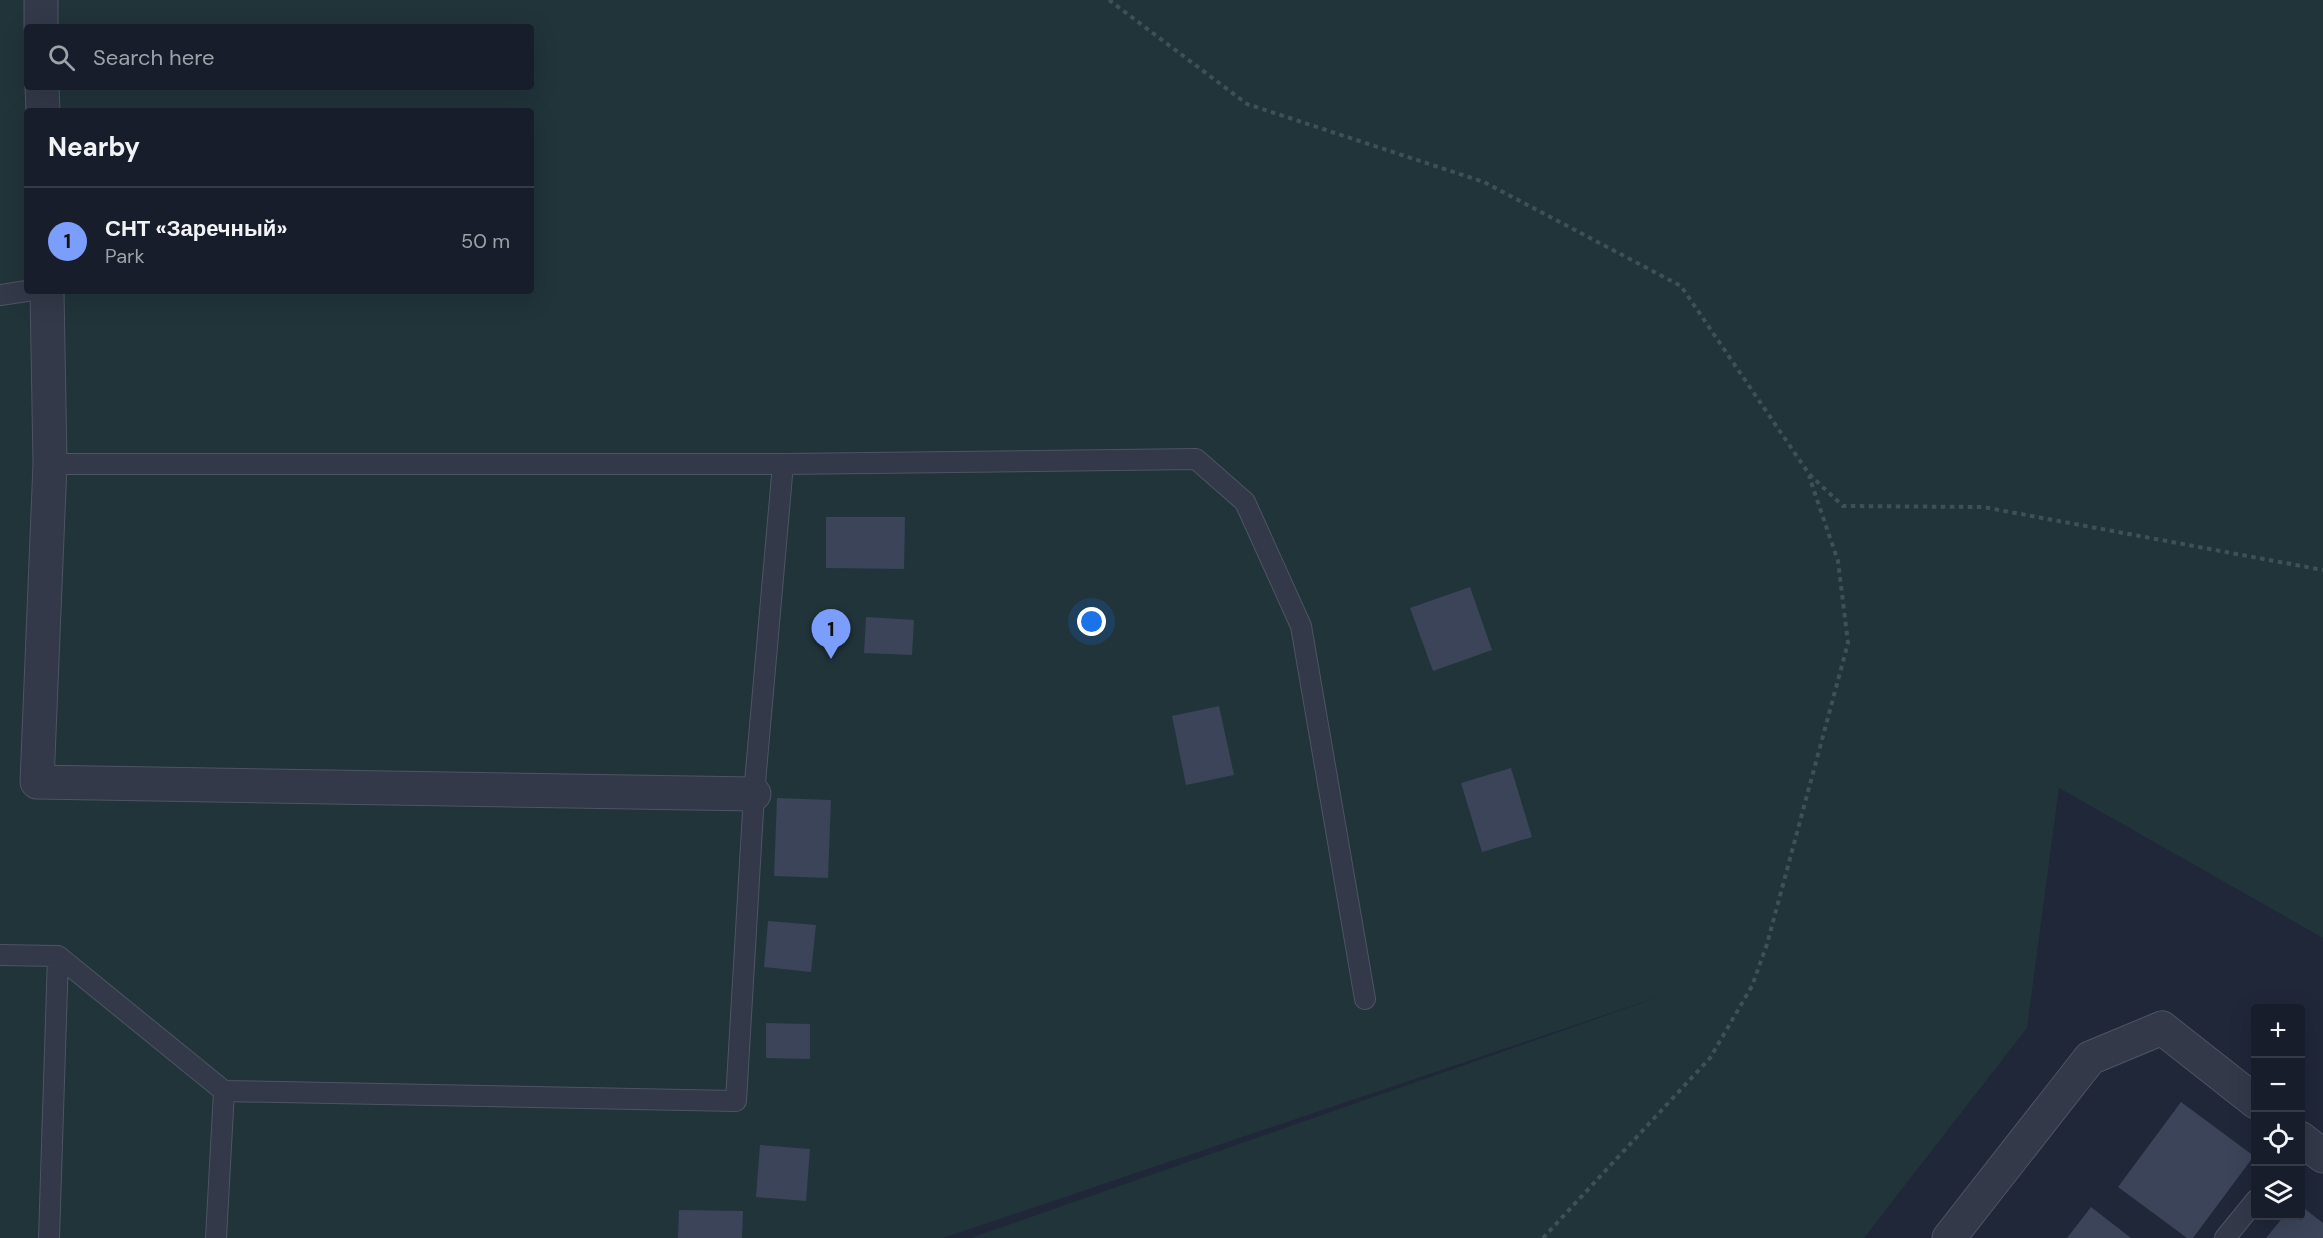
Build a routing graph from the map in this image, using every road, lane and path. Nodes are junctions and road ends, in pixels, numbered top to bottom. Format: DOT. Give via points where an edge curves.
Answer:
graph roads {
  1 [pos="41,0"];
  2 [pos="1109,0"];
  3 [pos="41,24"];
  4 [pos="42,90"];
  5 [pos="43,108"];
  6 [pos="24,291"];
  7 [pos="46,294"];
  8 [pos="0,295"];
  9 [pos="50,464"];
  10 [pos="783,464"];
  11 [pos="1809,474"];
  12 [pos="2323,570"];
  13 [pos="754,794"];
  14 [pos="0,955"];
  15 [pos="58,956"];
  16 [pos="1365,999"];
  17 [pos="224,1091"];
  18 [pos="2251,1098"];
  19 [pos="2251,1206"];
  20 [pos="49,1238"];
  21 [pos="216,1238"];
  22 [pos="1543,1238"];
  23 [pos="1949,1238"];
  24 [pos="2225,1238"];
  1 -- 3 [label="street"];
  2 -- 11 [label="path" via="1247,104 1484,182 1681,286"];
  4 -- 5 [label="street"];
  6 -- 8 [label="lane"];
  7 -- 9 [label="street"];
  9 -- 10 [label="lane"];
  9 -- 13 [label="street" via="38,782"];
  10 -- 13 [label="lane"];
  10 -- 16 [label="lane" via="1196,459 1245,502 1301,626"];
  11 -- 12 [label="path" via="1843,506 1983,507"];
  11 -- 22 [label="path" via="1838,561 1848,643 1767,944 1752,986 1710,1058"];
  13 -- 17 [label="lane" via="736,1101"];
  14 -- 15 [label="lane"];
  15 -- 17 [label="lane"];
  15 -- 20 [label="lane"];
  17 -- 21 [label="lane"];
  18 -- 23 [label="street" via="2162,1028 2090,1058"];
  19 -- 24 [label="lane"];
}
